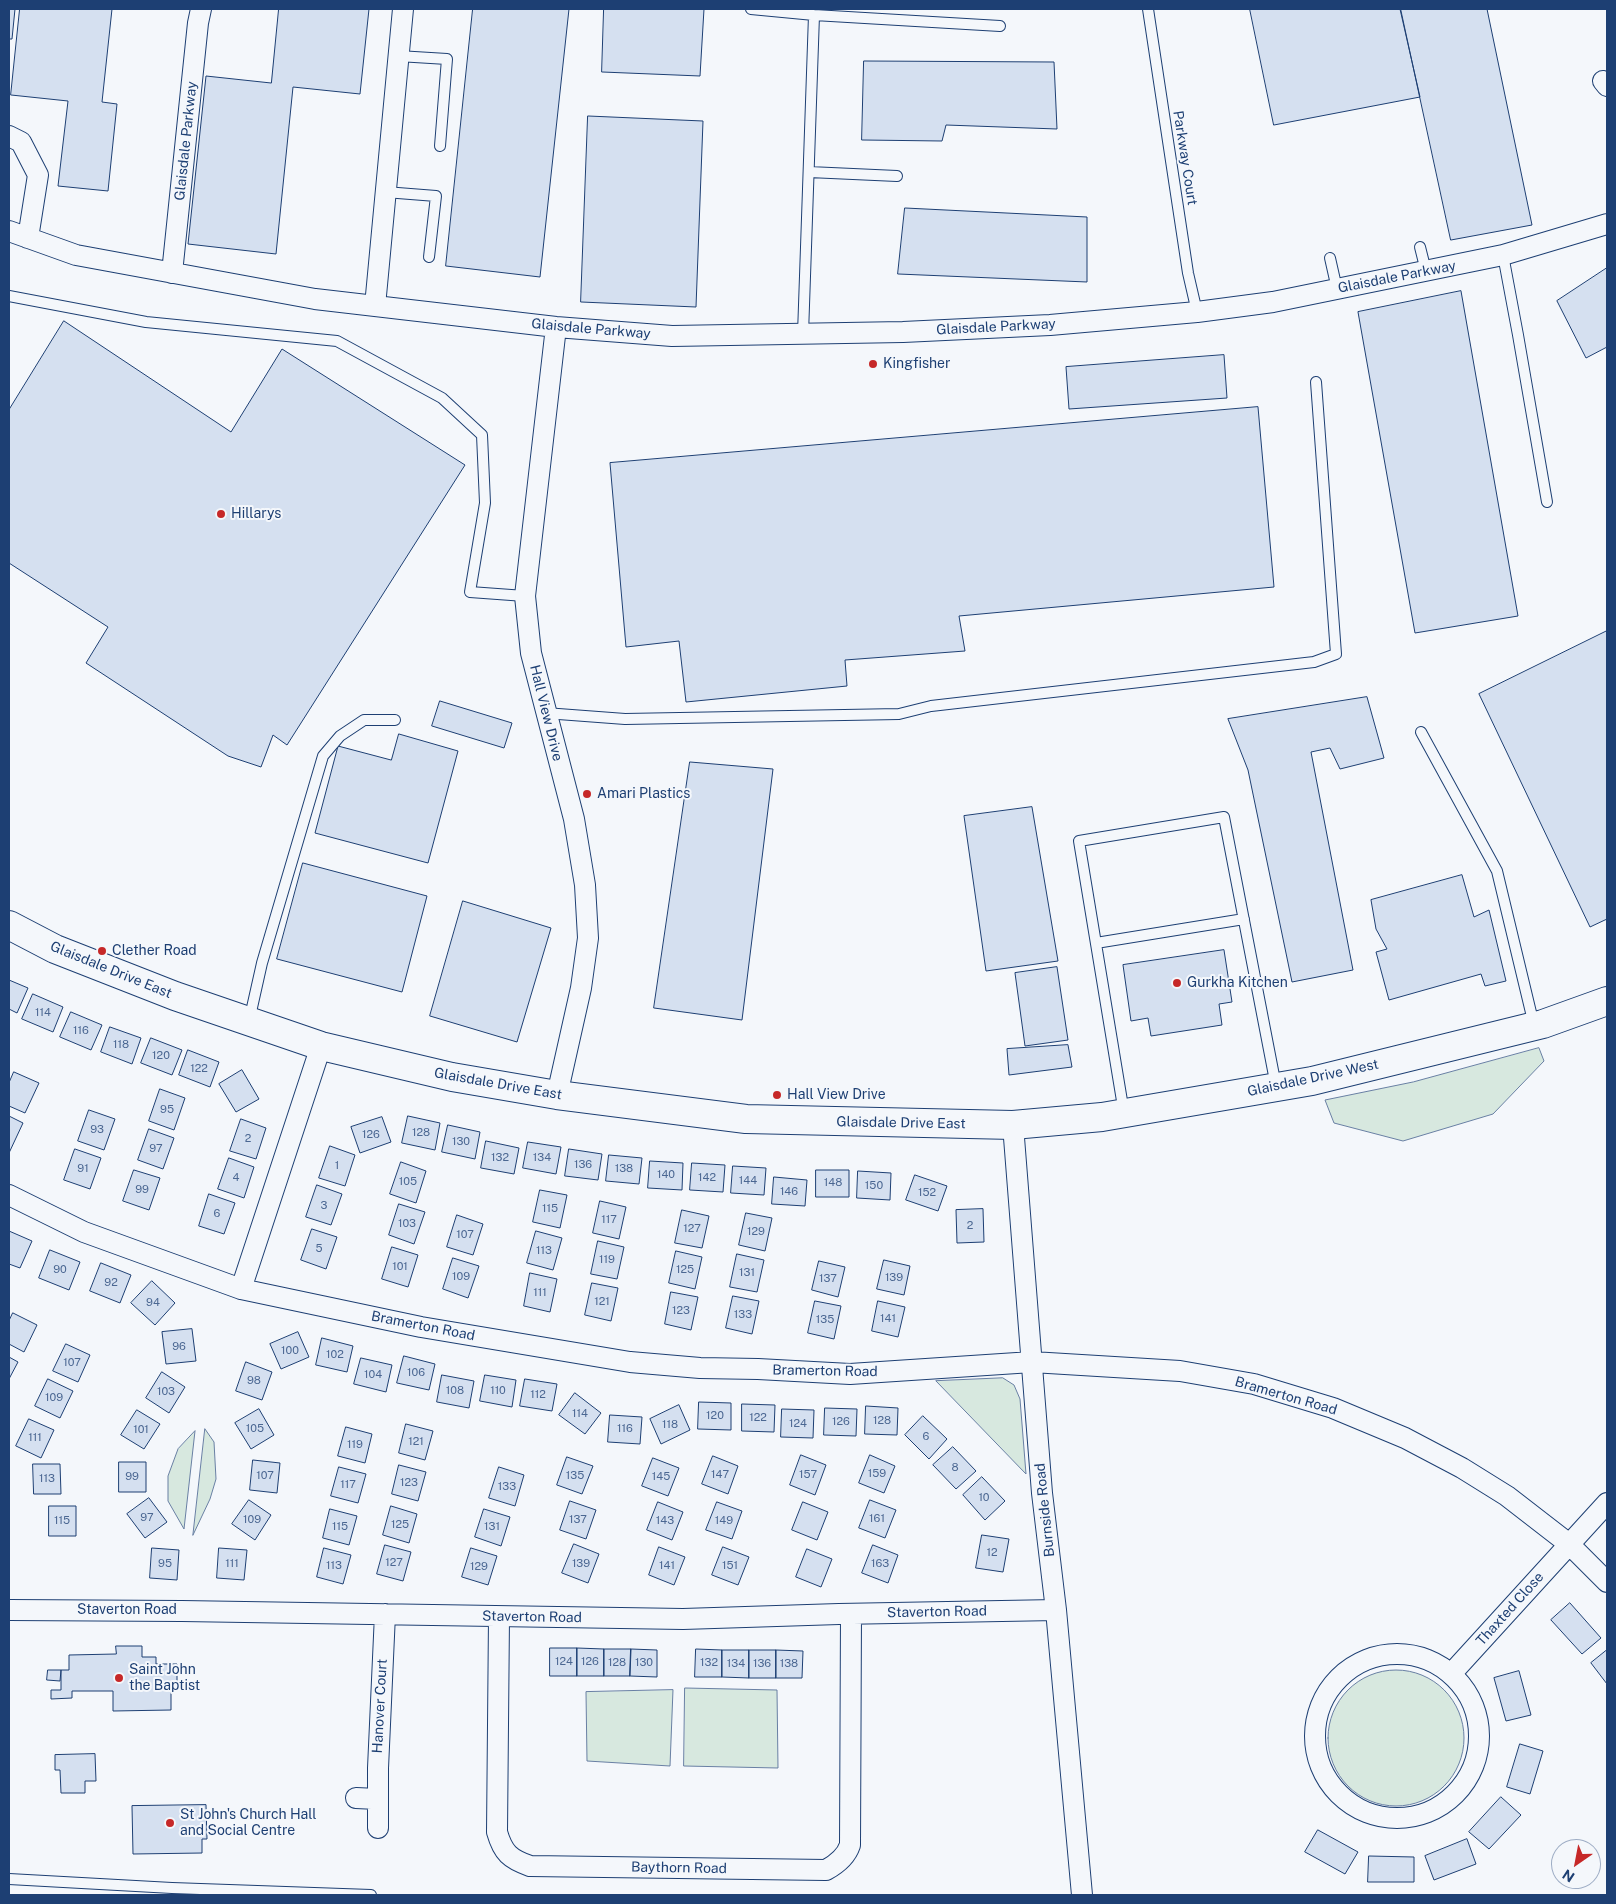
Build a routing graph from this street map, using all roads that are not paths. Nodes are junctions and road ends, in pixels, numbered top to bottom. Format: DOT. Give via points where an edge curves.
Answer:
graph roads {
  1 [pos="201,9"];
  2 [pos="403,9"];
  3 [pos="750,9"];
  4 [pos="1148,9"];
  5 [pos="814,15"];
  6 [pos="1000,26"];
  7 [pos="398,56"];
  8 [pos="9,136"];
  9 [pos="440,146"];
  10 [pos="809,172"];
  11 [pos="897,176"];
  12 [pos="386,192"];
  13 [pos="1607,224"];
  14 [pos="9,231"];
  15 [pos="28,238"];
  16 [pos="1420,247"];
  17 [pos="429,256"];
  18 [pos="1502,256"];
  19 [pos="1330,258"];
  20 [pos="1426,271"];
  21 [pos="172,273"];
  22 [pos="1337,289"];
  23 [pos="9,296"];
  24 [pos="375,306"];
  25 [pos="1197,312"];
  26 [pos="556,327"];
  27 [pos="803,334"];
  28 [pos="1316,382"];
  29 [pos="1547,502"];
  30 [pos="525,596"];
  31 [pos="545,713"];
  32 [pos="396,720"];
  33 [pos="1421,732"];
  34 [pos="1244,919"];
  35 [pos="9,925"];
  36 [pos="1096,944"];
  37 [pos="1607,1001"];
  38 [pos="249,1022"];
  39 [pos="1534,1026"];
  40 [pos="321,1046"];
  41 [pos="1277,1087"];
  42 [pos="557,1095"];
  43 [pos="1124,1113"];
  44 [pos="1013,1125"];
  45 [pos="9,1195"];
  46 [pos="241,1289"];
  47 [pos="1032,1362"];
  48 [pos="1607,1503"];
  49 [pos="1569,1544"];
  50 [pos="1607,1582"];
  51 [pos="9,1610"];
  52 [pos="1056,1610"];
  53 [pos="385,1614"];
  54 [pos="851,1614"];
  55 [pos="499,1617"];
  56 [pos="1451,1674"];
  57 [pos="356,1798"];
  58 [pos="378,1798"];
  59 [pos="378,1828"];
  60 [pos="9,1879"];
  61 [pos="370,1895"];
  62 [pos="1082,1895"];
  1 -- 21 [label="street, Glaisdale Parkway"];
  2 -- 7 [label="street"];
  3 -- 5 [label="lane"];
  4 -- 25 [label="lane, Parkway Court" via="1188,273"];
  5 -- 6 [label="lane"];
  5 -- 10 [label="lane"];
  7 -- 9 [label="lane" via="447,58"];
  7 -- 12 [label="street"];
  8 -- 15 [label="street" via="21,142 38,175"];
  10 -- 11 [label="lane"];
  10 -- 27 [label="lane"];
  12 -- 17 [label="lane" via="436,196"];
  12 -- 24 [label="street"];
  13 -- 18 [label="street, Glaisdale Parkway"];
  14 -- 15 [label="street, Glaisdale Parkway"];
  15 -- 21 [label="street, Glaisdale Parkway" via="76,255"];
  16 -- 20 [label="lane"];
  18 -- 20 [label="street, Glaisdale Parkway"];
  18 -- 29 [label="lane"];
  19 -- 22 [label="lane"];
  20 -- 22 [label="street, Glaisdale Parkway"];
  21 -- 24 [label="street, Glaisdale Parkway" via="315,299"];
  22 -- 25 [label="street, Glaisdale Parkway"];
  23 -- 30 [label="lane" via="146,322 337,341 442,398 482,435 485,504 470,592"];
  24 -- 26 [label="street, Glaisdale Parkway"];
  25 -- 27 [label="street, Glaisdale Parkway" via="1050,325"];
  26 -- 27 [label="street, Glaisdale Parkway" via="672,336"];
  26 -- 30 [label="street, Hall View Drive"];
  28 -- 31 [label="lane" via="1336,654 1314,662 931,706 899,714 625,719"];
  30 -- 31 [label="street, Hall View Drive" via="531,653"];
  31 -- 42 [label="street, Hall View Drive" via="574,819 585,885 588,938 581,988"];
  32 -- 38 [label="lane" via="364,720 340,736 323,756 262,963"];
  33 -- 39 [label="lane" via="1497,871"];
  34 -- 36 [label="lane"];
  34 -- 36 [label="lane" via="1224,817 1112,835 1079,841"];
  34 -- 41 [label="lane"];
  35 -- 38 [label="street, Glaisdale Drive East" via="54,949"];
  36 -- 43 [label="lane"];
  37 -- 39 [label="street, Glaisdale Drive West"];
  38 -- 40 [label="street, Glaisdale Drive East"];
  39 -- 41 [label="street, Glaisdale Drive West"];
  40 -- 42 [label="street, Glaisdale Drive East" via="452,1077"];
  40 -- 46 [label="street"];
  41 -- 43 [label="street, Glaisdale Drive West"];
  42 -- 44 [label="street, Glaisdale Drive East" via="746,1120"];
  43 -- 44 [label="street, Glaisdale Drive West"];
  44 -- 47 [label="street, Burnside Road"];
  45 -- 46 [label="street, Bramerton Road" via="84,1232"];
  46 -- 47 [label="street, Bramerton Road" via="421,1327 630,1362 850,1374"];
  47 -- 49 [label="street, Bramerton Road" via="1180,1370 1254,1384 1333,1408 1405,1438 1462,1468 1507,1496"];
  47 -- 52 [label="street, Burnside Road" via="1042,1493"];
  48 -- 49 [label="street, Thaxted Close"];
  49 -- 50 [label="street, Bramerton Road"];
  49 -- 56 [label="street, Thaxted Close"];
  51 -- 53 [label="street, Staverton Road"];
  52 -- 54 [label="street, Staverton Road"];
  52 -- 62 [label="street, Burnside Road"];
  53 -- 55 [label="street, Staverton Road"];
  53 -- 58 [label="street, Hanover Court"];
  54 -- 55 [label="street, Staverton Road" via="683,1619"];
  54 -- 55 [label="street, Baythorn Road" via="850,1845 847,1853 826,1870 530,1866 516,1861 501,1846 497,1832"];
  56 -- 56 [label="street" via="1426,1659 1398,1654 1370,1658 1345,1672 1326,1694 1320,1708 1315,1743 1322,1770 1339,1794 1362,1811 1390,1818 1424,1814 1449,1800 1468,1778 1475,1761 1479,1723 1469,1696"];
  57 -- 58 [label="street"];
  58 -- 59 [label="street, Hanover Court"];
  60 -- 61 [label="lane"];
}
